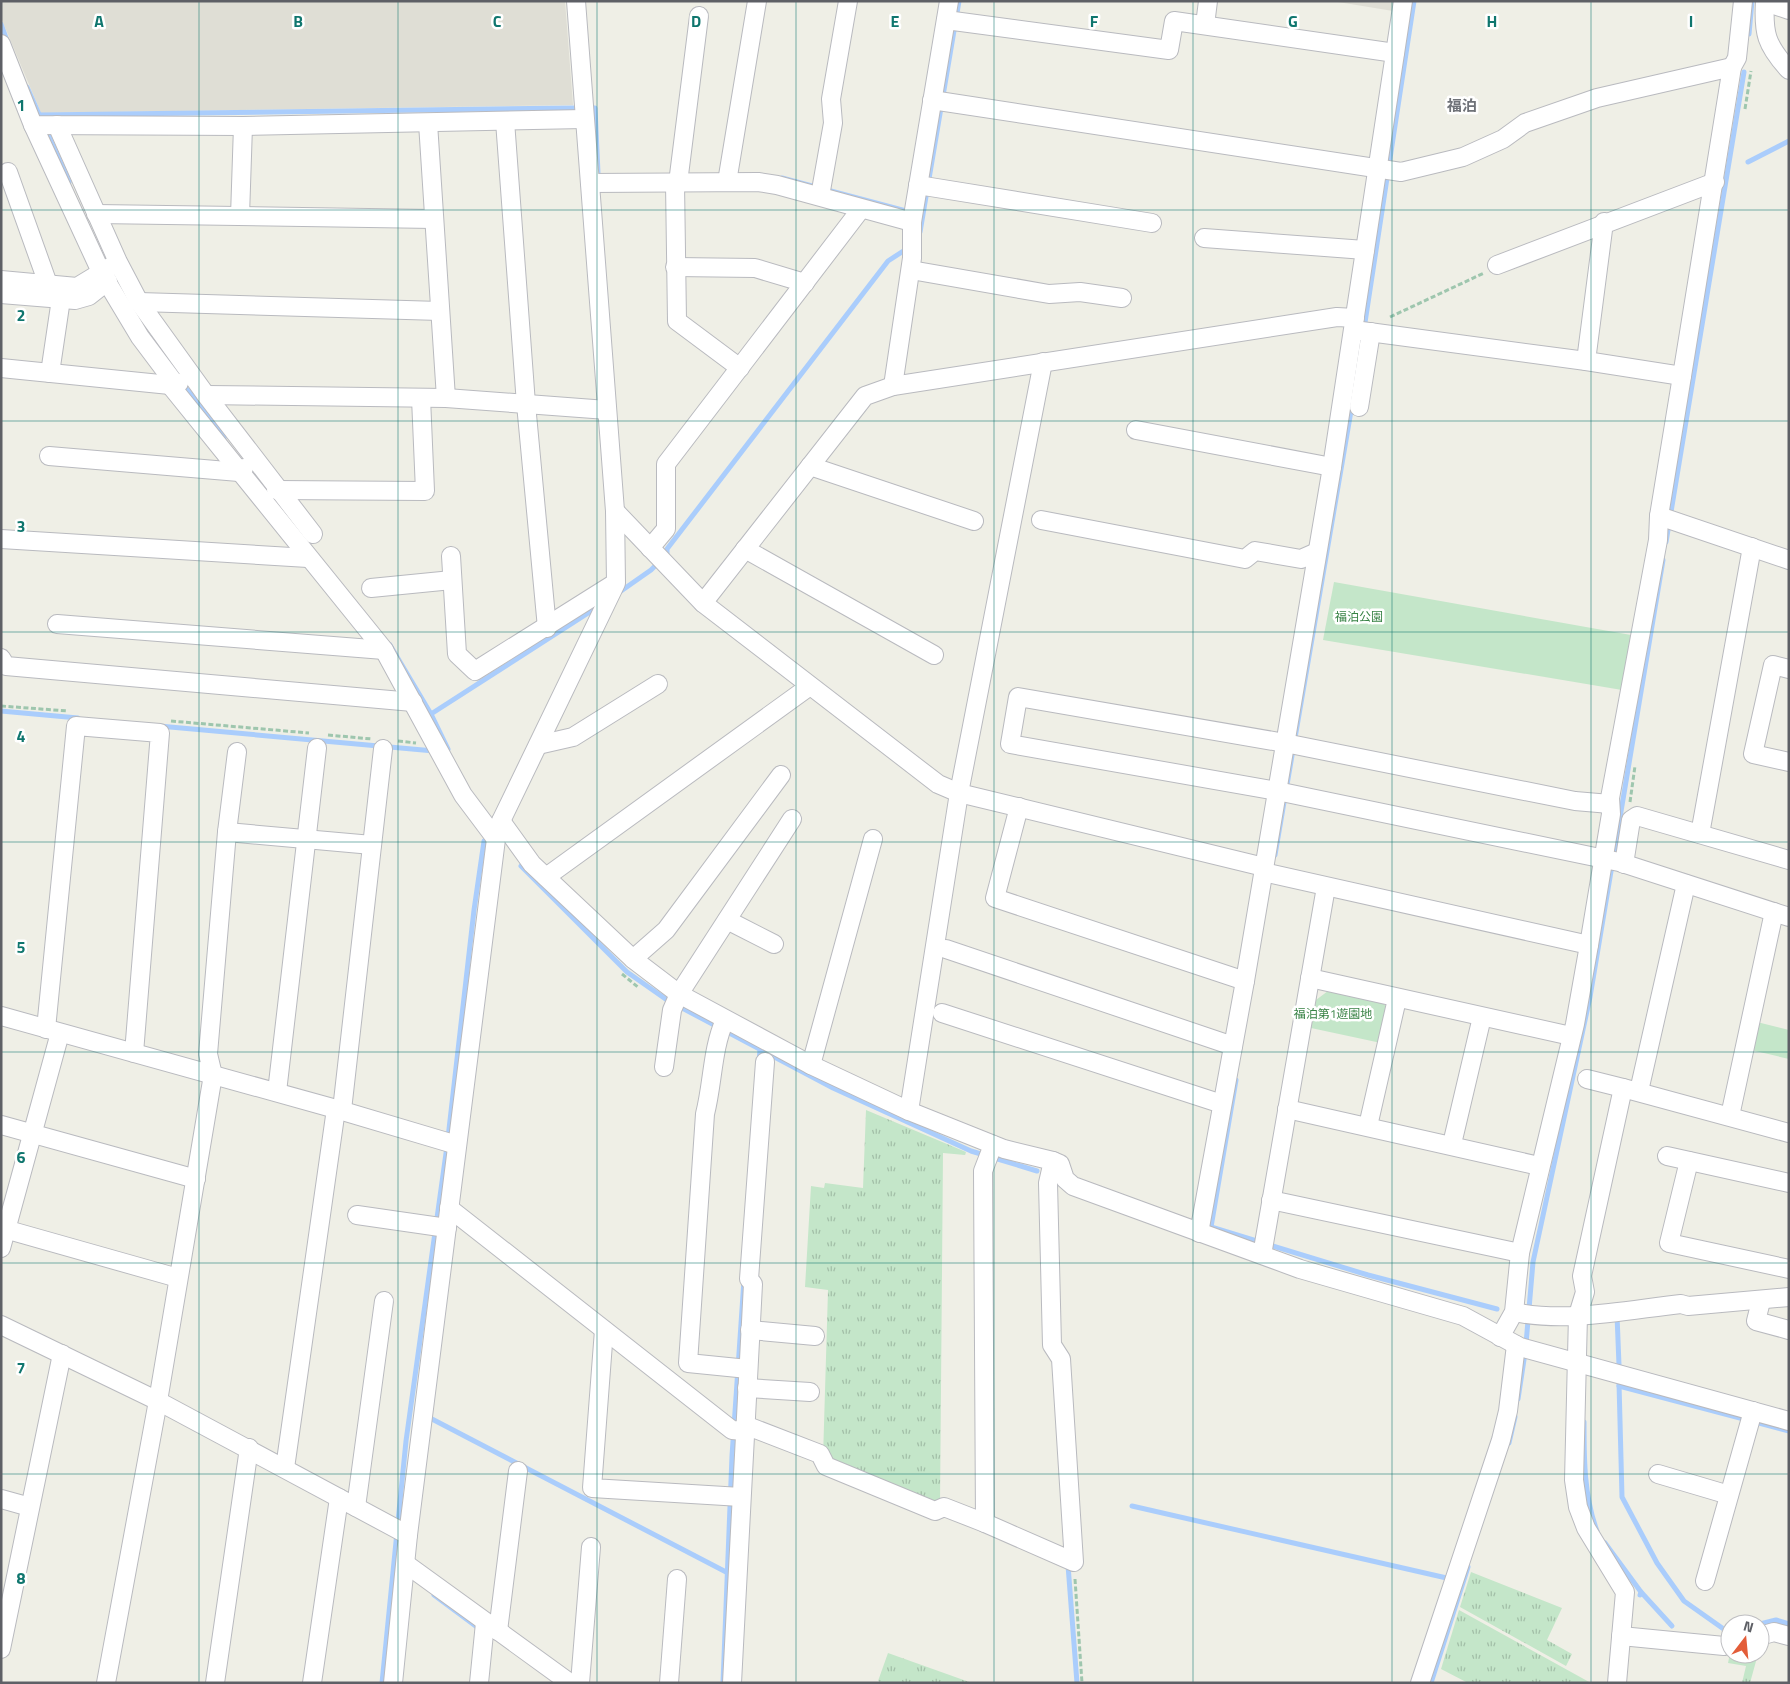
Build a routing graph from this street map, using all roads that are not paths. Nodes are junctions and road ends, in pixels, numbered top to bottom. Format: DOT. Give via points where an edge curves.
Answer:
graph roads {
  1 [pos="576,1"];
  2 [pos="757,1"];
  3 [pos="848,1"];
  4 [pos="949,1"];
  5 [pos="1208,1"];
  6 [pos="1403,1"];
  7 [pos="1743,1"];
  8 [pos="1765,2"];
  9 [pos="1789,10"];
  10 [pos="699,16"];
  11 [pos="952,21"];
  12 [pos="1206,25"];
  13 [pos="1766,38"];
  14 [pos="1,44"];
  15 [pos="1738,47"];
  16 [pos="1395,53"];
  17 [pos="1732,67"];
  18 [pos="1789,70"];
  19 [pos="938,101"];
  20 [pos="584,119"];
  21 [pos="505,121"];
  22 [pos="428,122"];
  23 [pos="44,125"];
  24 [pos="243,126"];
  25 [pos="1384,171"];
  26 [pos="8,172"];
  27 [pos="728,176"];
  28 [pos="678,178"];
  29 [pos="1715,182"];
  30 [pos="590,183"];
  31 [pos="924,186"];
  32 [pos="821,190"];
  33 [pos="861,209"];
  34 [pos="96,214"];
  35 [pos="240,216"];
  36 [pos="434,219"];
  37 [pos="912,222"];
  38 [pos="1604,222"];
  39 [pos="1152,223"];
  40 [pos="1204,238"];
  41 [pos="1365,250"];
  42 [pos="1497,265"];
  43 [pos="675,267"];
  44 [pos="911,270"];
  45 [pos="108,272"];
  46 [pos="1,280"];
  47 [pos="805,283"];
  48 [pos="48,284"];
  49 [pos="1,294"];
  50 [pos="1122,298"];
  51 [pos="61,299"];
  52 [pos="140,302"];
  53 [pos="440,311"];
  54 [pos="1365,327"];
  55 [pos="1586,361"];
  56 [pos="1043,362"];
  57 [pos="1,368"];
  58 [pos="740,368"];
  59 [pos="50,373"];
  60 [pos="1682,376"];
  61 [pos="180,382"];
  62 [pos="893,386"];
  63 [pos="206,395"];
  64 [pos="421,398"];
  65 [pos="446,398"];
  66 [pos="526,404"];
  67 [pos="1360,407"];
  68 [pos="607,410"];
  69 [pos="1136,430"];
  70 [pos="49,456"];
  71 [pos="810,466"];
  72 [pos="246,467"];
  73 [pos="1332,468"];
  74 [pos="276,490"];
  75 [pos="615,511"];
  76 [pos="1666,518"];
  77 [pos="1041,520"];
  78 [pos="974,521"];
  79 [pos="313,534"];
  80 [pos="1,539"];
  81 [pos="1752,547"];
  82 [pos="745,549"];
  83 [pos="1317,552"];
  84 [pos="657,555"];
  85 [pos="451,556"];
  86 [pos="308,558"];
  87 [pos="1789,560"];
  88 [pos="452,580"];
  89 [pos="616,583"];
  90 [pos="371,588"];
  91 [pos="703,603"];
  92 [pos="57,624"];
  93 [pos="547,628"];
  94 [pos="384,650"];
  95 [pos="934,655"];
  96 [pos="1,658"];
  97 [pos="1789,669"];
  98 [pos="658,684"];
  99 [pos="810,686"];
  100 [pos="413,702"];
  101 [pos="386,743"];
  102 [pos="538,745"];
  103 [pos="1292,745"];
  104 [pos="317,748"];
  105 [pos="237,752"];
  106 [pos="1789,762"];
  107 [pos="781,775"];
  108 [pos="959,793"];
  109 [pos="1284,793"];
  110 [pos="1610,804"];
  111 [pos="1019,807"];
  112 [pos="792,819"];
  113 [pos="501,821"];
  114 [pos="227,832"];
  115 [pos="1700,834"];
  116 [pos="496,839"];
  117 [pos="873,839"];
  118 [pos="306,840"];
  119 [pos="372,845"];
  120 [pos="1789,860"];
  121 [pos="1614,861"];
  122 [pos="1267,872"];
  123 [pos="546,877"];
  124 [pos="1686,884"];
  125 [pos="1326,887"];
  126 [pos="1781,914"];
  127 [pos="726,920"];
  128 [pos="774,944"];
  129 [pos="1589,945"];
  130 [pos="946,949"];
  131 [pos="633,959"];
  132 [pos="1310,978"];
  133 [pos="1245,981"];
  134 [pos="1397,999"];
  135 [pos="676,1000"];
  136 [pos="942,1013"];
  137 [pos="1,1016"];
  138 [pos="1482,1016"];
  139 [pos="722,1026"];
  140 [pos="53,1031"];
  141 [pos="1571,1036"];
  142 [pos="1233,1046"];
  143 [pos="134,1053"];
  144 [pos="764,1062"];
  145 [pos="811,1065"];
  146 [pos="664,1067"];
  147 [pos="213,1074"];
  148 [pos="1587,1079"];
  149 [pos="1631,1090"];
  150 [pos="277,1092"];
  151 [pos="1222,1104"];
  152 [pos="1288,1108"];
  153 [pos="339,1109"];
  154 [pos="909,1111"];
  155 [pos="1730,1116"];
  156 [pos="1,1124"];
  157 [pos="1368,1126"];
  158 [pos="32,1133"];
  159 [pos="1789,1133"];
  160 [pos="451,1143"];
  161 [pos="1452,1144"];
  162 [pos="992,1148"];
  163 [pos="1667,1156"];
  164 [pos="1053,1161"];
  165 [pos="1689,1161"];
  166 [pos="1539,1166"];
  167 [pos="196,1178"];
  168 [pos="1789,1183"];
  169 [pos="1271,1200"];
  170 [pos="449,1208"];
  171 [pos="357,1215"];
  172 [pos="438,1226"];
  173 [pos="1201,1226"];
  174 [pos="4,1228"];
  175 [pos="1,1248"];
  176 [pos="1263,1248"];
  177 [pos="1520,1253"];
  178 [pos="1789,1269"];
  179 [pos="178,1278"];
  180 [pos="1789,1298"];
  181 [pos="384,1301"];
  182 [pos="1761,1301"];
  183 [pos="1523,1313"];
  184 [pos="1581,1314"];
  185 [pos="1,1325"];
  186 [pos="604,1330"];
  187 [pos="750,1330"];
  188 [pos="1789,1330"];
  189 [pos="815,1336"];
  190 [pos="1500,1337"];
  191 [pos="1522,1347"];
  192 [pos="62,1354"];
  193 [pos="1577,1363"];
  194 [pos="741,1369"];
  195 [pos="747,1388"];
  196 [pos="810,1392"];
  197 [pos="158,1401"];
  198 [pos="1751,1417"];
  199 [pos="1789,1421"];
  200 [pos="740,1429"];
  201 [pos="249,1448"];
  202 [pos="285,1468"];
  203 [pos="518,1471"];
  204 [pos="1658,1474"];
  205 [pos="1730,1495"];
  206 [pos="733,1496"];
  207 [pos="339,1498"];
  208 [pos="1,1499"];
  209 [pos="30,1507"];
  210 [pos="356,1507"];
  211 [pos="985,1523"];
  212 [pos="402,1532"];
  213 [pos="591,1547"];
  214 [pos="406,1564"];
  215 [pos="677,1580"];
  216 [pos="1705,1582"];
  217 [pos="488,1629"];
  218 [pos="1770,1633"];
  219 [pos="1621,1636"];
  220 [pos="1789,1636"];
  221 [pos="1720,1646"];
  222 [pos="1,1649"];
  223 [pos="106,1683"];
  224 [pos="215,1683"];
  225 [pos="312,1683"];
  226 [pos="393,1683"];
  227 [pos="479,1683"];
  228 [pos="570,1683"];
  229 [pos="580,1683"];
  230 [pos="668,1683"];
  231 [pos="732,1683"];
  232 [pos="1420,1683"];
  233 [pos="1617,1683"];
  1 -- 20 [label="street"];
  2 -- 27 [label="street"];
  3 -- 32 [label="street" via="831,99 833,123"];
  4 -- 11 [label="street"];
  5 -- 12 [label="street"];
  6 -- 16 [label="street"];
  7 -- 15 [label="street"];
  8 -- 9 [label="street"];
  8 -- 13 [label="street" via="1763,24"];
  10 -- 28 [label="street"];
  11 -- 12 [label="street" via="1169,50 1174,21"];
  11 -- 19 [label="street"];
  12 -- 16 [label="street"];
  13 -- 15 [label="street"];
  13 -- 18 [label="street"];
  14 -- 23 [label="street"];
  15 -- 17 [label="street"];
  16 -- 25 [label="street"];
  17 -- 25 [label="street" via="1597,98 1525,123 1504,140 1463,157 1420,170"];
  17 -- 29 [label="street"];
  19 -- 25 [label="street"];
  19 -- 31 [label="street"];
  20 -- 21 [label="street"];
  20 -- 30 [label="street"];
  21 -- 22 [label="street"];
  21 -- 66 [label="street"];
  22 -- 24 [label="street"];
  22 -- 36 [label="street"];
  23 -- 24 [label="street"];
  23 -- 34 [label="street"];
  23 -- 45 [label="street"];
  24 -- 35 [label="street"];
  25 -- 41 [label="street"];
  26 -- 48 [label="street"];
  27 -- 28 [label="street"];
  27 -- 32 [label="street"];
  28 -- 30 [label="street"];
  28 -- 43 [label="street"];
  29 -- 38 [label="street"];
  29 -- 60 [label="street"];
  30 -- 68 [label="street"];
  31 -- 37 [label="street"];
  31 -- 39 [label="street"];
  32 -- 33 [label="street"];
  33 -- 37 [label="street"];
  33 -- 47 [label="street"];
  34 -- 35 [label="street"];
  34 -- 45 [label="street"];
  35 -- 36 [label="street"];
  36 -- 53 [label="street"];
  37 -- 44 [label="street"];
  38 -- 42 [label="street"];
  38 -- 55 [label="street"];
  40 -- 41 [label="street"];
  41 -- 54 [label="street"];
  43 -- 47 [label="street" via="755,268"];
  43 -- 58 [label="street" via="677,321"];
  44 -- 50 [label="street" via="1049,294 1080,292"];
  44 -- 62 [label="street"];
  45 -- 48 [label="street" via="77,287"];
  45 -- 51 [label="street" via="89,296"];
  45 -- 52 [label="street"];
  45 -- 61 [label="street" via="140,337"];
  46 -- 48 [label="street"];
  47 -- 58 [label="street"];
  49 -- 51 [label="street"];
  51 -- 59 [label="street"];
  52 -- 53 [label="street"];
  52 -- 61 [label="street"];
  53 -- 65 [label="street"];
  54 -- 55 [label="street"];
  54 -- 56 [label="street" via="1338,317"];
  54 -- 67 [label="street"];
  54 -- 73 [label="street"];
  55 -- 60 [label="street"];
  56 -- 62 [label="street"];
  56 -- 108 [label="street"];
  57 -- 59 [label="street"];
  58 -- 84 [label="street" via="666,464 666,529"];
  59 -- 61 [label="street"];
  60 -- 76 [label="street"];
  61 -- 63 [label="street"];
  61 -- 72 [label="street"];
  62 -- 71 [label="street" via="865,396"];
  63 -- 64 [label="street"];
  63 -- 72 [label="street"];
  64 -- 65 [label="street"];
  64 -- 74 [label="street" via="425,491"];
  65 -- 66 [label="street"];
  66 -- 68 [label="street"];
  66 -- 93 [label="street"];
  68 -- 75 [label="street"];
  69 -- 73 [label="street"];
  70 -- 72 [label="street"];
  71 -- 78 [label="street"];
  71 -- 82 [label="street"];
  72 -- 74 [label="street"];
  72 -- 86 [label="street"];
  73 -- 83 [label="street"];
  74 -- 79 [label="street"];
  75 -- 84 [label="street"];
  75 -- 89 [label="street"];
  76 -- 81 [label="street"];
  76 -- 110 [label="street" via="1658,540"];
  77 -- 83 [label="street" via="1245,559 1255,551 1301,559"];
  80 -- 86 [label="street"];
  81 -- 87 [label="street"];
  81 -- 115 [label="street"];
  82 -- 91 [label="street"];
  82 -- 95 [label="street"];
  83 -- 103 [label="street"];
  84 -- 91 [label="street"];
  85 -- 88 [label="street"];
  86 -- 94 [label="street"];
  88 -- 90 [label="street"];
  88 -- 93 [label="street" via="457,654 475,671"];
  89 -- 93 [label="street"];
  89 -- 102 [label="street"];
  91 -- 99 [label="street"];
  92 -- 94 [label="street"];
  94 -- 100 [label="street"];
  96 -- 100 [label="street" via="6,666"];
  97 -- 106 [label="street" via="1773,665 1753,754"];
  98 -- 102 [label="street" via="573,737"];
  99 -- 108 [label="street" via="938,784"];
  99 -- 123 [label="street"];
  100 -- 116 [label="street" via="463,795"];
  101 -- 119 [label="street"];
  102 -- 113 [label="street"];
  103 -- 109 [label="street"];
  103 -- 109 [label="street" via="1018,697 1010,744"];
  103 -- 110 [label="street" via="1574,801"];
  104 -- 118 [label="street"];
  105 -- 114 [label="street"];
  107 -- 131 [label="street" via="666,930"];
  108 -- 111 [label="street"];
  108 -- 154 [label="street"];
  109 -- 121 [label="street"];
  109 -- 122 [label="street"];
  110 -- 121 [label="street"];
  111 -- 122 [label="street"];
  111 -- 133 [label="street" via="995,898"];
  112 -- 127 [label="street"];
  113 -- 116 [label="street"];
  113 -- 123 [label="street" via="532,864"];
  114 -- 118 [label="street"];
  114 -- 147 [label="street" via="208,1054"];
  115 -- 120 [label="street"];
  115 -- 121 [label="street" via="1636,816 1631,820"];
  116 -- 160 [label="street"];
  117 -- 145 [label="street"];
  118 -- 119 [label="street"];
  118 -- 150 [label="street"];
  119 -- 153 [label="street"];
  121 -- 124 [label="street"];
  121 -- 129 [label="street"];
  122 -- 125 [label="street"];
  122 -- 133 [label="street"];
  123 -- 131 [label="street"];
  124 -- 126 [label="street"];
  124 -- 149 [label="street"];
  125 -- 129 [label="street"];
  125 -- 132 [label="street"];
  126 -- 155 [label="street"];
  127 -- 128 [label="street"];
  127 -- 135 [label="street"];
  129 -- 141 [label="street"];
  130 -- 142 [label="street"];
  131 -- 135 [label="street"];
  132 -- 134 [label="street"];
  132 -- 152 [label="street"];
  133 -- 142 [label="street"];
  134 -- 138 [label="street"];
  134 -- 157 [label="street"];
  135 -- 139 [label="street"];
  135 -- 146 [label="street"];
  136 -- 151 [label="street"];
  137 -- 140 [label="street"];
  138 -- 141 [label="street"];
  138 -- 161 [label="street"];
  139 -- 145 [label="street"];
  139 -- 194 [label="street" via="705,1114 688,1363"];
  140 -- 143 [label="street"];
  140 -- 143 [label="street" via="76,726 160,733"];
  140 -- 158 [label="street"];
  141 -- 166 [label="street"];
  142 -- 151 [label="street"];
  143 -- 147 [label="street"];
  144 -- 187 [label="street" via="749,1279 753,1284"];
  145 -- 154 [label="street"];
  147 -- 150 [label="street"];
  147 -- 167 [label="street"];
  148 -- 149 [label="street"];
  149 -- 155 [label="street"];
  149 -- 184 [label="street" via="1582,1276 1585,1292"];
  150 -- 153 [label="street"];
  151 -- 173 [label="street"];
  152 -- 157 [label="street"];
  152 -- 169 [label="street"];
  153 -- 160 [label="street"];
  153 -- 202 [label="street"];
  154 -- 162 [label="street"];
  155 -- 159 [label="street"];
  156 -- 158 [label="street"];
  157 -- 161 [label="street"];
  158 -- 167 [label="street"];
  158 -- 174 [label="street"];
  160 -- 170 [label="street"];
  161 -- 166 [label="street"];
  162 -- 164 [label="street"];
  162 -- 211 [label="street" via="984,1167"];
  163 -- 165 [label="street"];
  164 -- 173 [label="street" via="1060,1164 1065,1179 1073,1186"];
  164 -- 211 [label="street" via="1048,1183 1052,1345 1061,1360 1074,1562"];
  165 -- 168 [label="street"];
  165 -- 178 [label="street" via="1669,1243"];
  166 -- 177 [label="street"];
  167 -- 179 [label="street"];
  169 -- 176 [label="street"];
  169 -- 177 [label="street"];
  170 -- 172 [label="street"];
  170 -- 186 [label="street"];
  171 -- 172 [label="street"];
  172 -- 212 [label="street"];
  173 -- 176 [label="street"];
  174 -- 175 [label="street"];
  174 -- 179 [label="street"];
  176 -- 190 [label="street" via="1300,1269 1464,1316"];
  177 -- 183 [label="street"];
  179 -- 197 [label="street"];
  180 -- 182 [label="street"];
  181 -- 210 [label="street"];
  182 -- 184 [label="street" via="1681,1304"];
  182 -- 188 [label="street" via="1756,1321"];
  183 -- 184 [label="street"];
  183 -- 190 [label="street"];
  184 -- 193 [label="street"];
  185 -- 192 [label="street"];
  186 -- 200 [label="street"];
  186 -- 206 [label="street" via="592,1488"];
  187 -- 189 [label="street"];
  187 -- 194 [label="street"];
  190 -- 191 [label="street"];
  191 -- 193 [label="street"];
  191 -- 232 [label="street" via="1502,1440"];
  192 -- 197 [label="street"];
  192 -- 209 [label="street"];
  193 -- 198 [label="street"];
  193 -- 219 [label="street" via="1574,1480 1578,1507 1586,1528 1625,1592"];
  194 -- 195 [label="street"];
  195 -- 196 [label="street"];
  195 -- 200 [label="street"];
  197 -- 201 [label="street"];
  197 -- 223 [label="street"];
  198 -- 199 [label="street"];
  198 -- 205 [label="street"];
  200 -- 206 [label="street"];
  200 -- 211 [label="street" via="820,1454 826,1466 935,1511 944,1507"];
  201 -- 202 [label="street"];
  201 -- 224 [label="street"];
  202 -- 207 [label="street"];
  203 -- 217 [label="street"];
  204 -- 205 [label="street"];
  205 -- 216 [label="street"];
  206 -- 231 [label="street"];
  207 -- 210 [label="street"];
  207 -- 225 [label="street"];
  208 -- 209 [label="street"];
  209 -- 222 [label="street"];
  210 -- 212 [label="street"];
  212 -- 214 [label="street"];
  213 -- 229 [label="street"];
  214 -- 217 [label="street"];
  214 -- 226 [label="street"];
  215 -- 230 [label="street"];
  217 -- 227 [label="street"];
  217 -- 228 [label="street"];
  218 -- 220 [label="street"];
  219 -- 221 [label="street"];
  219 -- 233 [label="street"];
}
